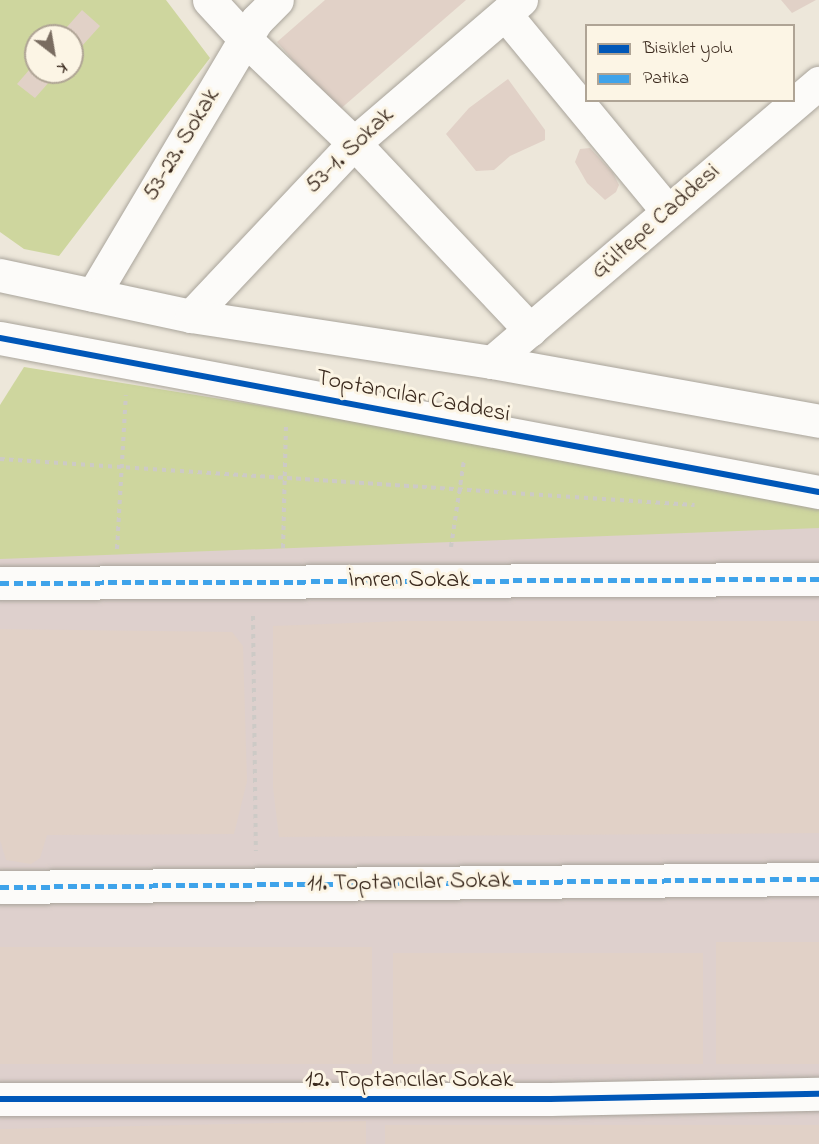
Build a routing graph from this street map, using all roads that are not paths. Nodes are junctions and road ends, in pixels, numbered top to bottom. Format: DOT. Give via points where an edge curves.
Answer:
graph roads {
  1 [pos="209,0"];
  2 [pos="277,0"];
  3 [pos="513,7"];
  4 [pos="245,39"];
  5 [pos="819,82"];
  6 [pos="354,143"];
  7 [pos="668,212"];
  8 [pos="0,275"];
  9 [pos="93,296"];
  10 [pos="191,316"];
  11 [pos="530,330"];
  12 [pos="0,338"];
  13 [pos="492,362"];
  14 [pos="819,421"];
  15 [pos="819,492"];
  16 [pos="819,579"];
  17 [pos="0,583"];
  18 [pos="819,879"];
  19 [pos="0,887"];
  20 [pos="819,1095"];
  21 [pos="0,1099"];
  1 -- 4 [label="street"];
  2 -- 4 [label="street, 53-23. Sokak"];
  3 -- 6 [label="street, 53-1. Sokak"];
  3 -- 7 [label="street"];
  4 -- 6 [label="street"];
  4 -- 9 [label="street, 53-23. Sokak"];
  5 -- 7 [label="street, Gültepe Caddesi"];
  6 -- 10 [label="street, 53-1. Sokak"];
  6 -- 11 [label="street"];
  7 -- 11 [label="street, Gültepe Caddesi"];
  8 -- 9 [label="street, Toptancılar Caddesi"];
  9 -- 10 [label="street, Toptancılar Caddesi"];
  10 -- 13 [label="street, Toptancılar Caddesi"];
  11 -- 13 [label="street, Gültepe Caddesi"];
  12 -- 15 [label="street, Toptancılar Caddesi"];
  13 -- 14 [label="street, Toptancılar Caddesi"];
  16 -- 17 [label="street, İmren Sokak"];
  18 -- 19 [label="street, 11. Toptancılar Sokak"];
  20 -- 21 [label="street, 12. Toptancılar Sokak"];
}
